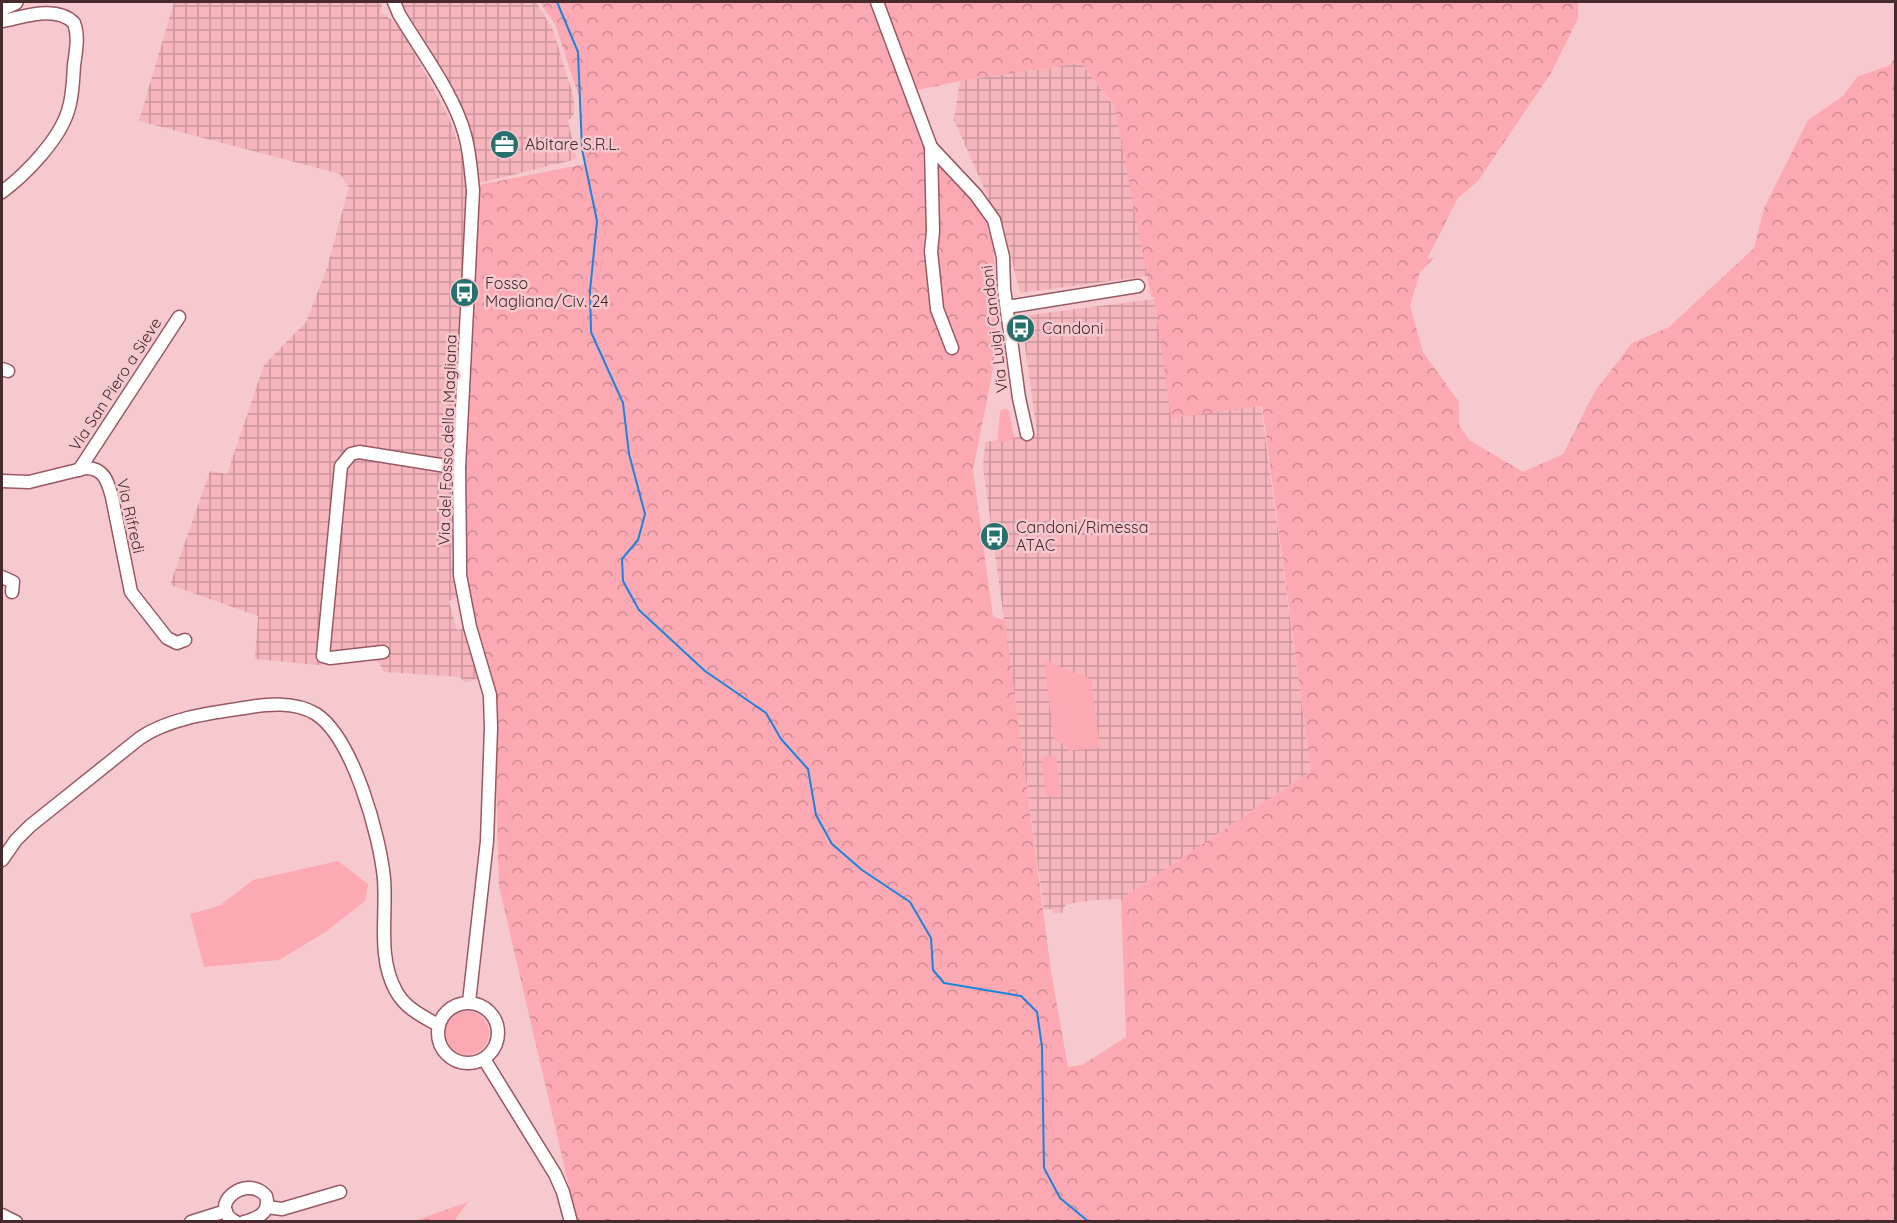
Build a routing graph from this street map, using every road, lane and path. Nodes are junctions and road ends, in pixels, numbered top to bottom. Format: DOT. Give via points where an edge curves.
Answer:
graph roads {
  1 [pos="15,2"];
  2 [pos="394,2"];
  3 [pos="877,2"];
  4 [pos="2,8"];
  5 [pos="2,21"];
  6 [pos="931,147"];
  7 [pos="2,192"];
  8 [pos="1138,286"];
  9 [pos="1007,307"];
  10 [pos="179,317"];
  11 [pos="952,348"];
  12 [pos="1027,434"];
  13 [pos="459,468"];
  14 [pos="79,470"];
  15 [pos="2,481"];
  16 [pos="2,577"];
  17 [pos="12,592"];
  18 [pos="184,640"];
  19 [pos="383,652"];
  20 [pos="2,860"];
  21 [pos="469,1002"];
  22 [pos="438,1025"];
  23 [pos="484,1059"];
  24 [pos="340,1192"];
  25 [pos="267,1207"];
  26 [pos="226,1211"];
  27 [pos="2,1215"];
  28 [pos="16,1221"];
  29 [pos="191,1221"];
  30 [pos="236,1221"];
  31 [pos="244,1221"];
  32 [pos="571,1221"];
  1 -- 4 [label="main road"];
  2 -- 13 [label="street, Via del Fosso della Magliana" via="456,113 471,163"];
  3 -- 6 [label="street, Via Luigi Candoni"];
  5 -- 7 [label="street" via="58,14 74,23 77,38 72,93 64,121 39,158"];
  6 -- 9 [label="street, Via Luigi Candoni" via="994,220 1003,257"];
  6 -- 11 [label="street" via="931,251 937,309"];
  8 -- 9 [label="street"];
  9 -- 12 [label="street, Via Luigi Candoni"];
  10 -- 14 [label="street, Via San Piero a Sieve"];
  13 -- 19 [label="street" via="359,452 351,454 341,466 323,656"];
  13 -- 21 [label="street, Via del Fosso della Magliana" via="460,575 489,695 491,728 488,841"];
  14 -- 15 [label="street, Via Rifredi" via="29,482"];
  14 -- 18 [label="street, Via Rifredi" via="97,470 108,482 131,592 171,642"];
  16 -- 17 [label="street" via="12,582"];
  20 -- 22 [label="street" via="30,826 140,738 158,728 253,706 306,709 329,725 343,747 371,819 382,866 385,957 392,984 406,1004"];
  21 -- 22 [label="street" via="448,1009"];
  21 -- 23 [label="street" via="487,1009 497,1025 496,1043"];
  22 -- 23 [label="street" via="445,1054 463,1063"];
  23 -- 32 [label="street" via="555,1174"];
  24 -- 25 [label="street" via="282,1209"];
  25 -- 26 [label="street" via="266,1196 250,1187 228,1197"];
  25 -- 31 [label="street" via="258,1218"];
  26 -- 29 [label="street"];
  26 -- 30 [label="street"];
  27 -- 28 [label="street"];
}
